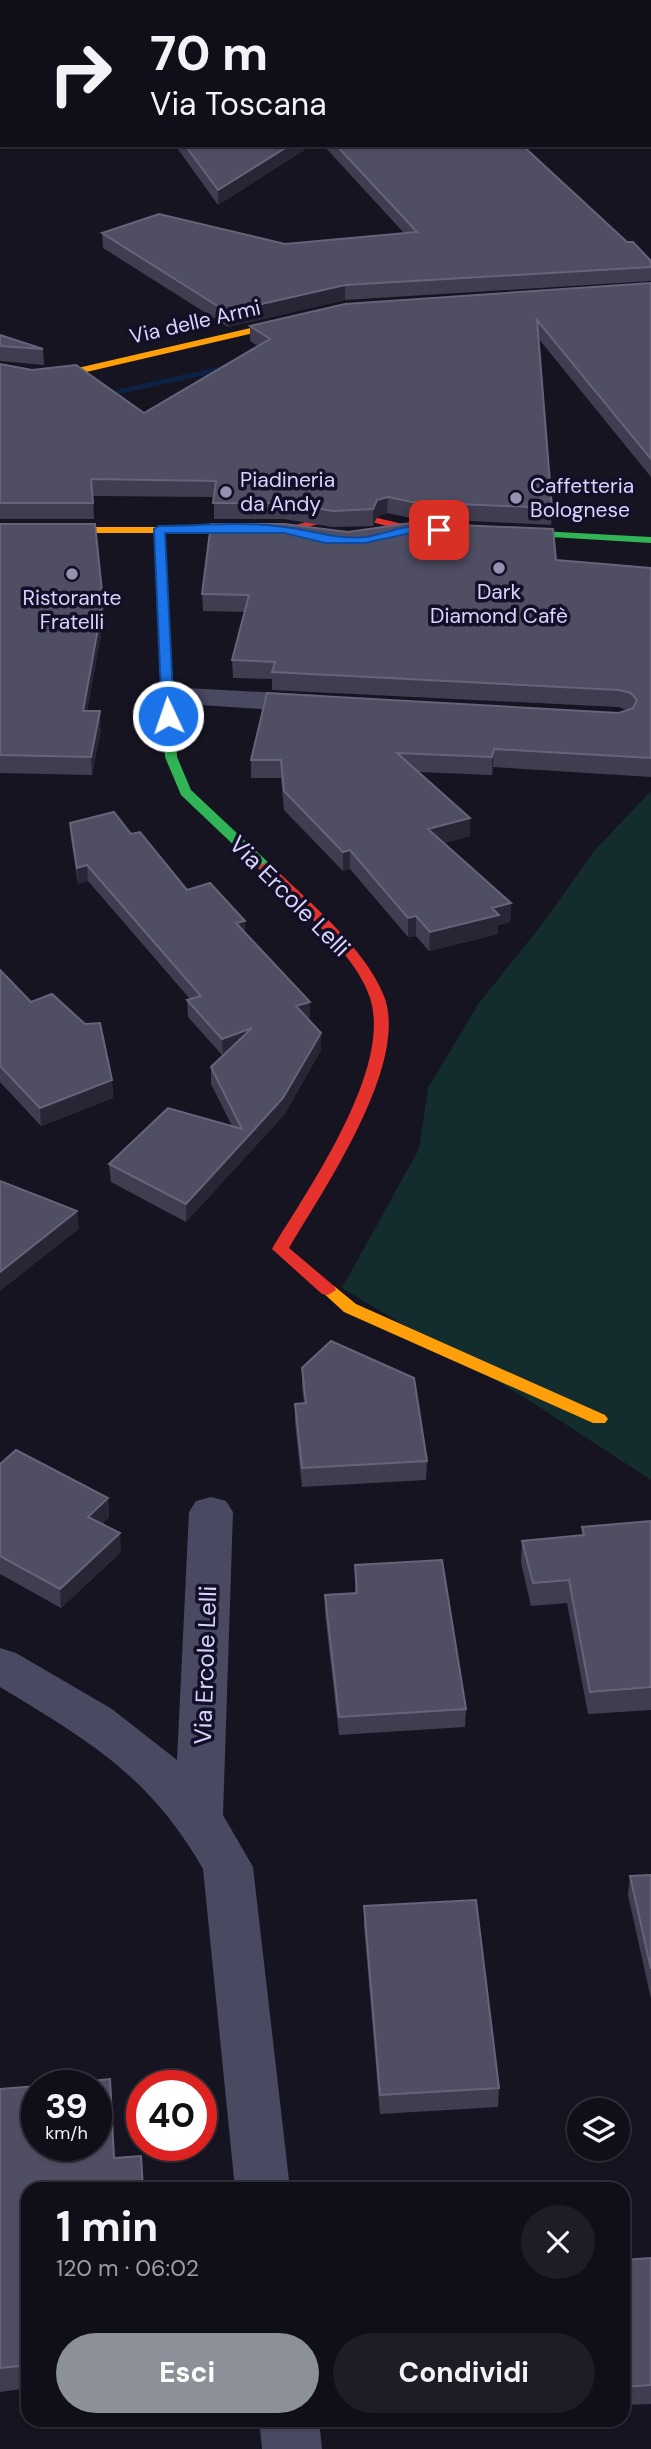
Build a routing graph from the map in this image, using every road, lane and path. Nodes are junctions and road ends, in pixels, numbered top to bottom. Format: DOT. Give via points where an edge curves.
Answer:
graph roads {
  1 [pos="320,315"];
  2 [pos="0,370"];
  3 [pos="159,529"];
  4 [pos="0,530"];
  5 [pos="284,530"];
  6 [pos="411,530"];
  7 [pos="466,531"];
  8 [pos="493,532"];
  9 [pos="377,537"];
  10 [pos="325,540"];
  11 [pos="651,540"];
  12 [pos="167,696"];
  13 [pos="346,705"];
  14 [pos="599,1419"];
  15 [pos="211,1512"];
  16 [pos="0,1665"];
  17 [pos="199,1818"];
  18 [pos="262,2182"];
  19 [pos="290,2427"];
  20 [pos="292,2449"];
  1 -- 2 [label="street, Via delle Armi" via="82,370 33,376"];
  3 -- 4 [label="street"];
  3 -- 5 [label="street"];
  3 -- 12 [label="street, Via Ercole Lelli"];
  5 -- 6 [label="street" via="330,518 365,518"];
  5 -- 10 [label="street"];
  6 -- 7 [label="street"];
  6 -- 9 [label="street"];
  8 -- 11 [label="street"];
  12 -- 13 [label="street"];
  12 -- 14 [label="street, Via Ercole Lelli" via="171,757 185,792 345,947 372,985 386,1018 374,1077 280,1249 350,1308"];
  15 -- 17 [label="street, Via Ercole Lelli"];
  16 -- 17 [label="street" via="95,1722 153,1765"];
  17 -- 18 [label="street" via="228,1867"];
  19 -- 20 [label="street"];
}
